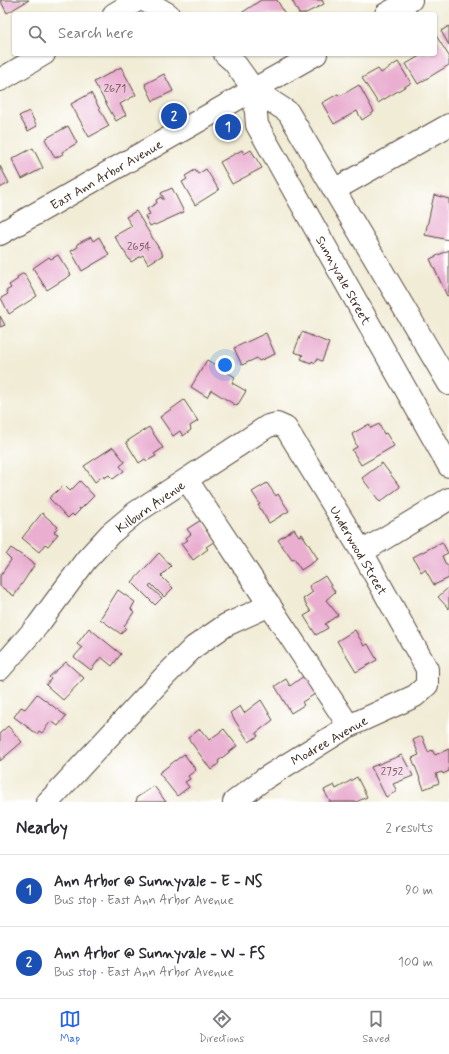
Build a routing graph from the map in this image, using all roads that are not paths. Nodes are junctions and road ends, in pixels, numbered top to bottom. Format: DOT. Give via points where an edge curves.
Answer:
graph roads {
  1 [pos="138,0"];
  2 [pos="144,0"];
  3 [pos="411,0"];
  4 [pos="117,12"];
  5 [pos="165,12"];
  6 [pos="390,12"];
  7 [pos="41,56"];
  8 [pos="227,56"];
  9 [pos="313,56"];
  10 [pos="0,80"];
  11 [pos="254,90"];
  12 [pos="449,125"];
  13 [pos="334,190"];
  14 [pos="0,234"];
  15 [pos="449,384"];
  16 [pos="277,424"];
  17 [pos="449,466"];
  18 [pos="187,480"];
  19 [pos="449,499"];
  20 [pos="362,552"];
  21 [pos="270,605"];
  22 [pos="0,668"];
  23 [pos="427,685"];
  24 [pos="349,726"];
  25 [pos="48,802"];
  26 [pos="234,802"];
  1 -- 4 [label="street"];
  2 -- 5 [label="street"];
  3 -- 6 [label="street"];
  7 -- 10 [label="street"];
  8 -- 11 [label="street"];
  9 -- 11 [label="street, East Ann Arbor Avenue"];
  11 -- 13 [label="street" via="288,112"];
  11 -- 14 [label="street, East Ann Arbor Avenue"];
  11 -- 17 [label="street, Sunnyvale Street" via="257,125"];
  12 -- 13 [label="street"];
  13 -- 15 [label="street"];
  16 -- 18 [label="street, Kilburn Avenue" via="268,426"];
  16 -- 20 [label="street, Underwood Street" via="286,428"];
  18 -- 21 [label="street"];
  18 -- 22 [label="street, Kilburn Avenue" via="135,513 110,534 86,560 38,625"];
  19 -- 20 [label="street"];
  20 -- 23 [label="street, Underwood Street" via="427,669"];
  21 -- 24 [label="street"];
  21 -- 25 [label="street" via="226,625 194,647"];
  23 -- 24 [label="street, Modree Avenue" via="415,696"];
  24 -- 26 [label="street, Modree Avenue" via="264,779"];
}
